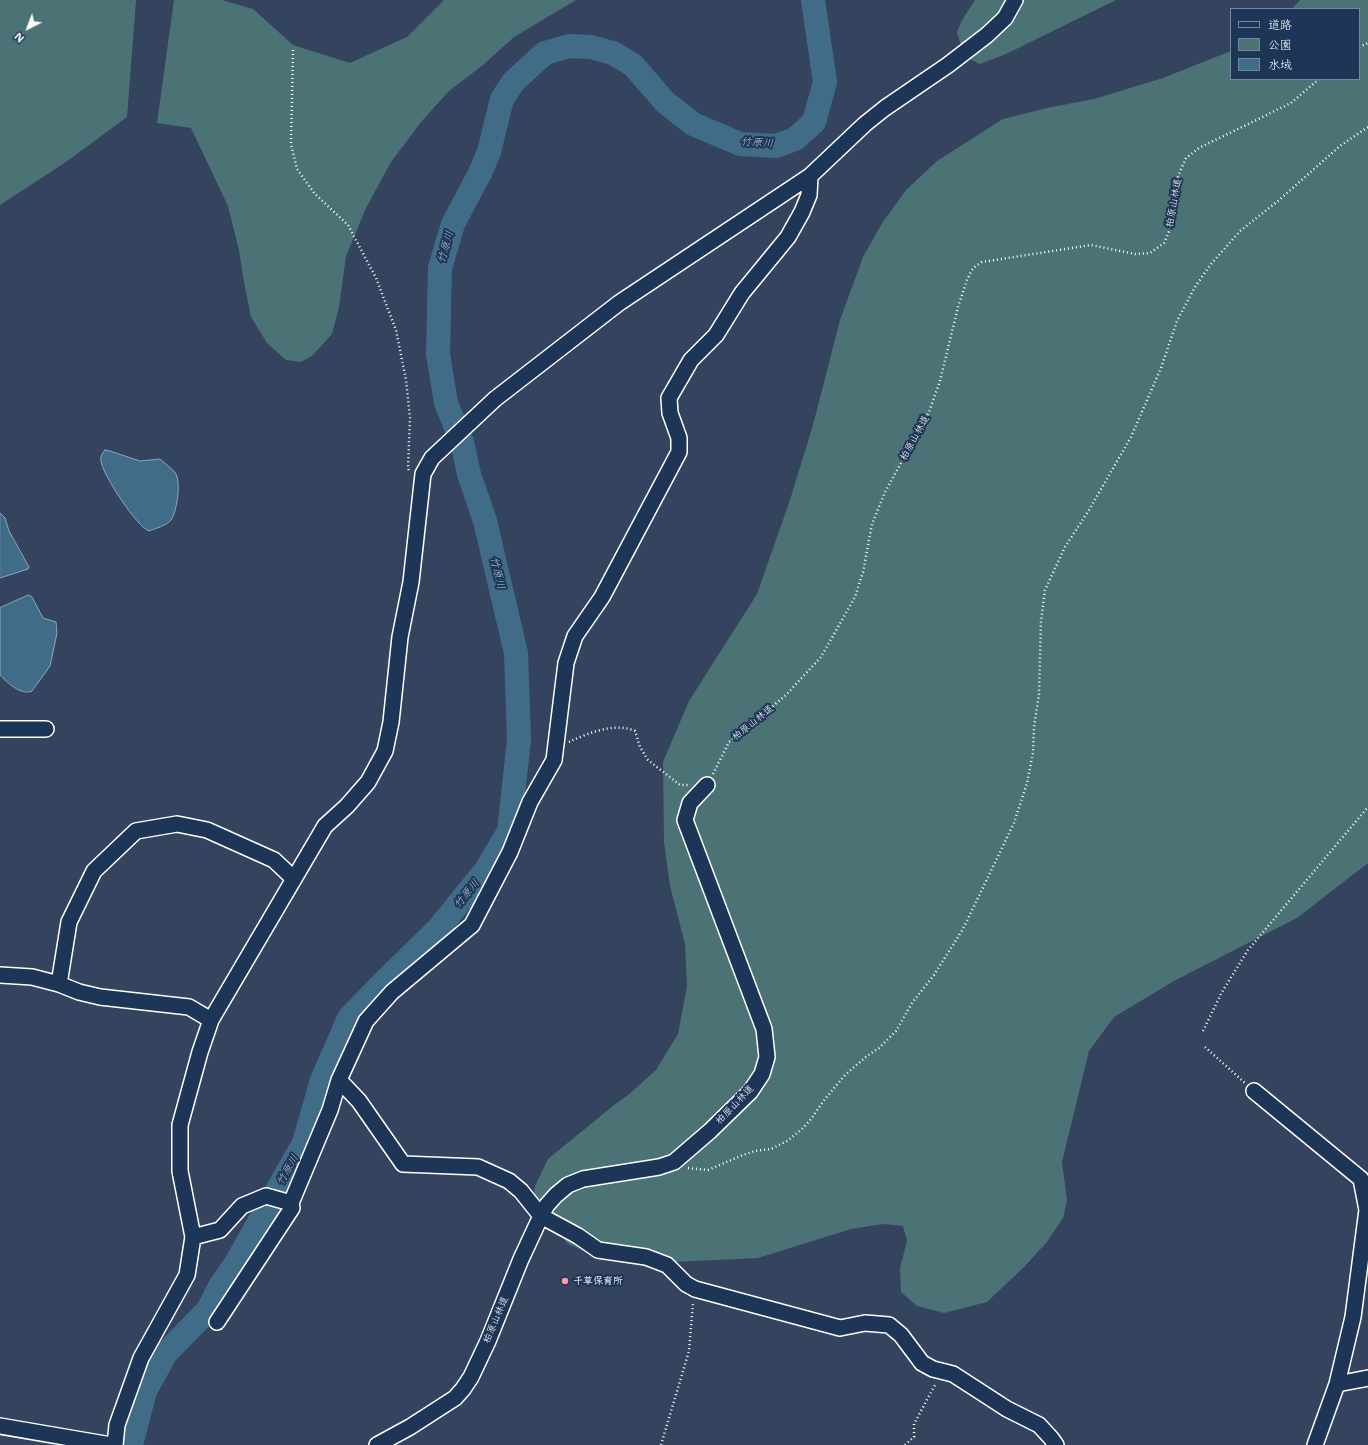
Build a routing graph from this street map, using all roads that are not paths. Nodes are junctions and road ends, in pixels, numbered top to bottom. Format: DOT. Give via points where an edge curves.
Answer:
graph roads {
  1 [pos="1015,0"];
  2 [pos="810,176"];
  3 [pos="0,730"];
  4 [pos="46,730"];
  5 [pos="707,786"];
  6 [pos="294,879"];
  7 [pos="0,975"];
  8 [pos="59,984"];
  9 [pos="211,1020"];
  10 [pos="339,1080"];
  11 [pos="1254,1091"];
  12 [pos="289,1202"];
  13 [pos="541,1216"];
  14 [pos="193,1236"];
  15 [pos="217,1322"];
  16 [pos="1368,1378"];
  17 [pos="1337,1384"];
  18 [pos="0,1426"];
  19 [pos="113,1445"];
  20 [pos="377,1445"];
  21 [pos="1056,1445"];
  22 [pos="1315,1445"];
  1 -- 2 [label="street" via="1006,18 987,35 885,108"];
  2 -- 6 [label="street" via="619,303 495,399 432,458 423,474 411,582 400,637 391,722 385,751 368,782 325,826"];
  2 -- 10 [label="street" via="809,195 788,237 742,293 716,335 691,360 669,398 670,413 679,438 679,452 602,597 575,636 566,663 554,760 530,802 510,852 472,925 392,992 366,1021"];
  3 -- 4 [label="street"];
  5 -- 13 [label="street, 柏原山林道" via="690,803 685,820 764,1029 767,1056 762,1074 750,1092 674,1162 659,1167 583,1179 568,1185"];
  6 -- 8 [label="street" via="274,860 207,830 177,824 136,831 94,870 69,922"];
  6 -- 9 [label="street"];
  7 -- 8 [label="street"];
  8 -- 9 [label="street" via="100,997 189,1008"];
  9 -- 14 [label="street" via="193,1073 180,1124 180,1171"];
  10 -- 12 [label="street" via="330,1110"];
  10 -- 13 [label="street" via="359,1101 403,1164 478,1167 509,1181 521,1191"];
  11 -- 17 [label="street" via="1362,1179 1367,1210 1354,1317"];
  12 -- 14 [label="street" via="266,1196 242,1206 220,1230"];
  12 -- 15 [label="street" via="292,1208"];
  13 -- 20 [label="street, 柏原山林道" via="488,1341 463,1389 455,1398"];
  13 -- 21 [label="street" via="598,1250 646,1257 667,1265 686,1284 695,1289 840,1328 865,1323 889,1325 902,1335 922,1363 953,1374 1007,1409 1039,1425"];
  14 -- 19 [label="street" via="187,1275 141,1358 117,1425"];
  16 -- 17 [label="street"];
  17 -- 22 [label="street"];
  18 -- 19 [label="street"];
}
